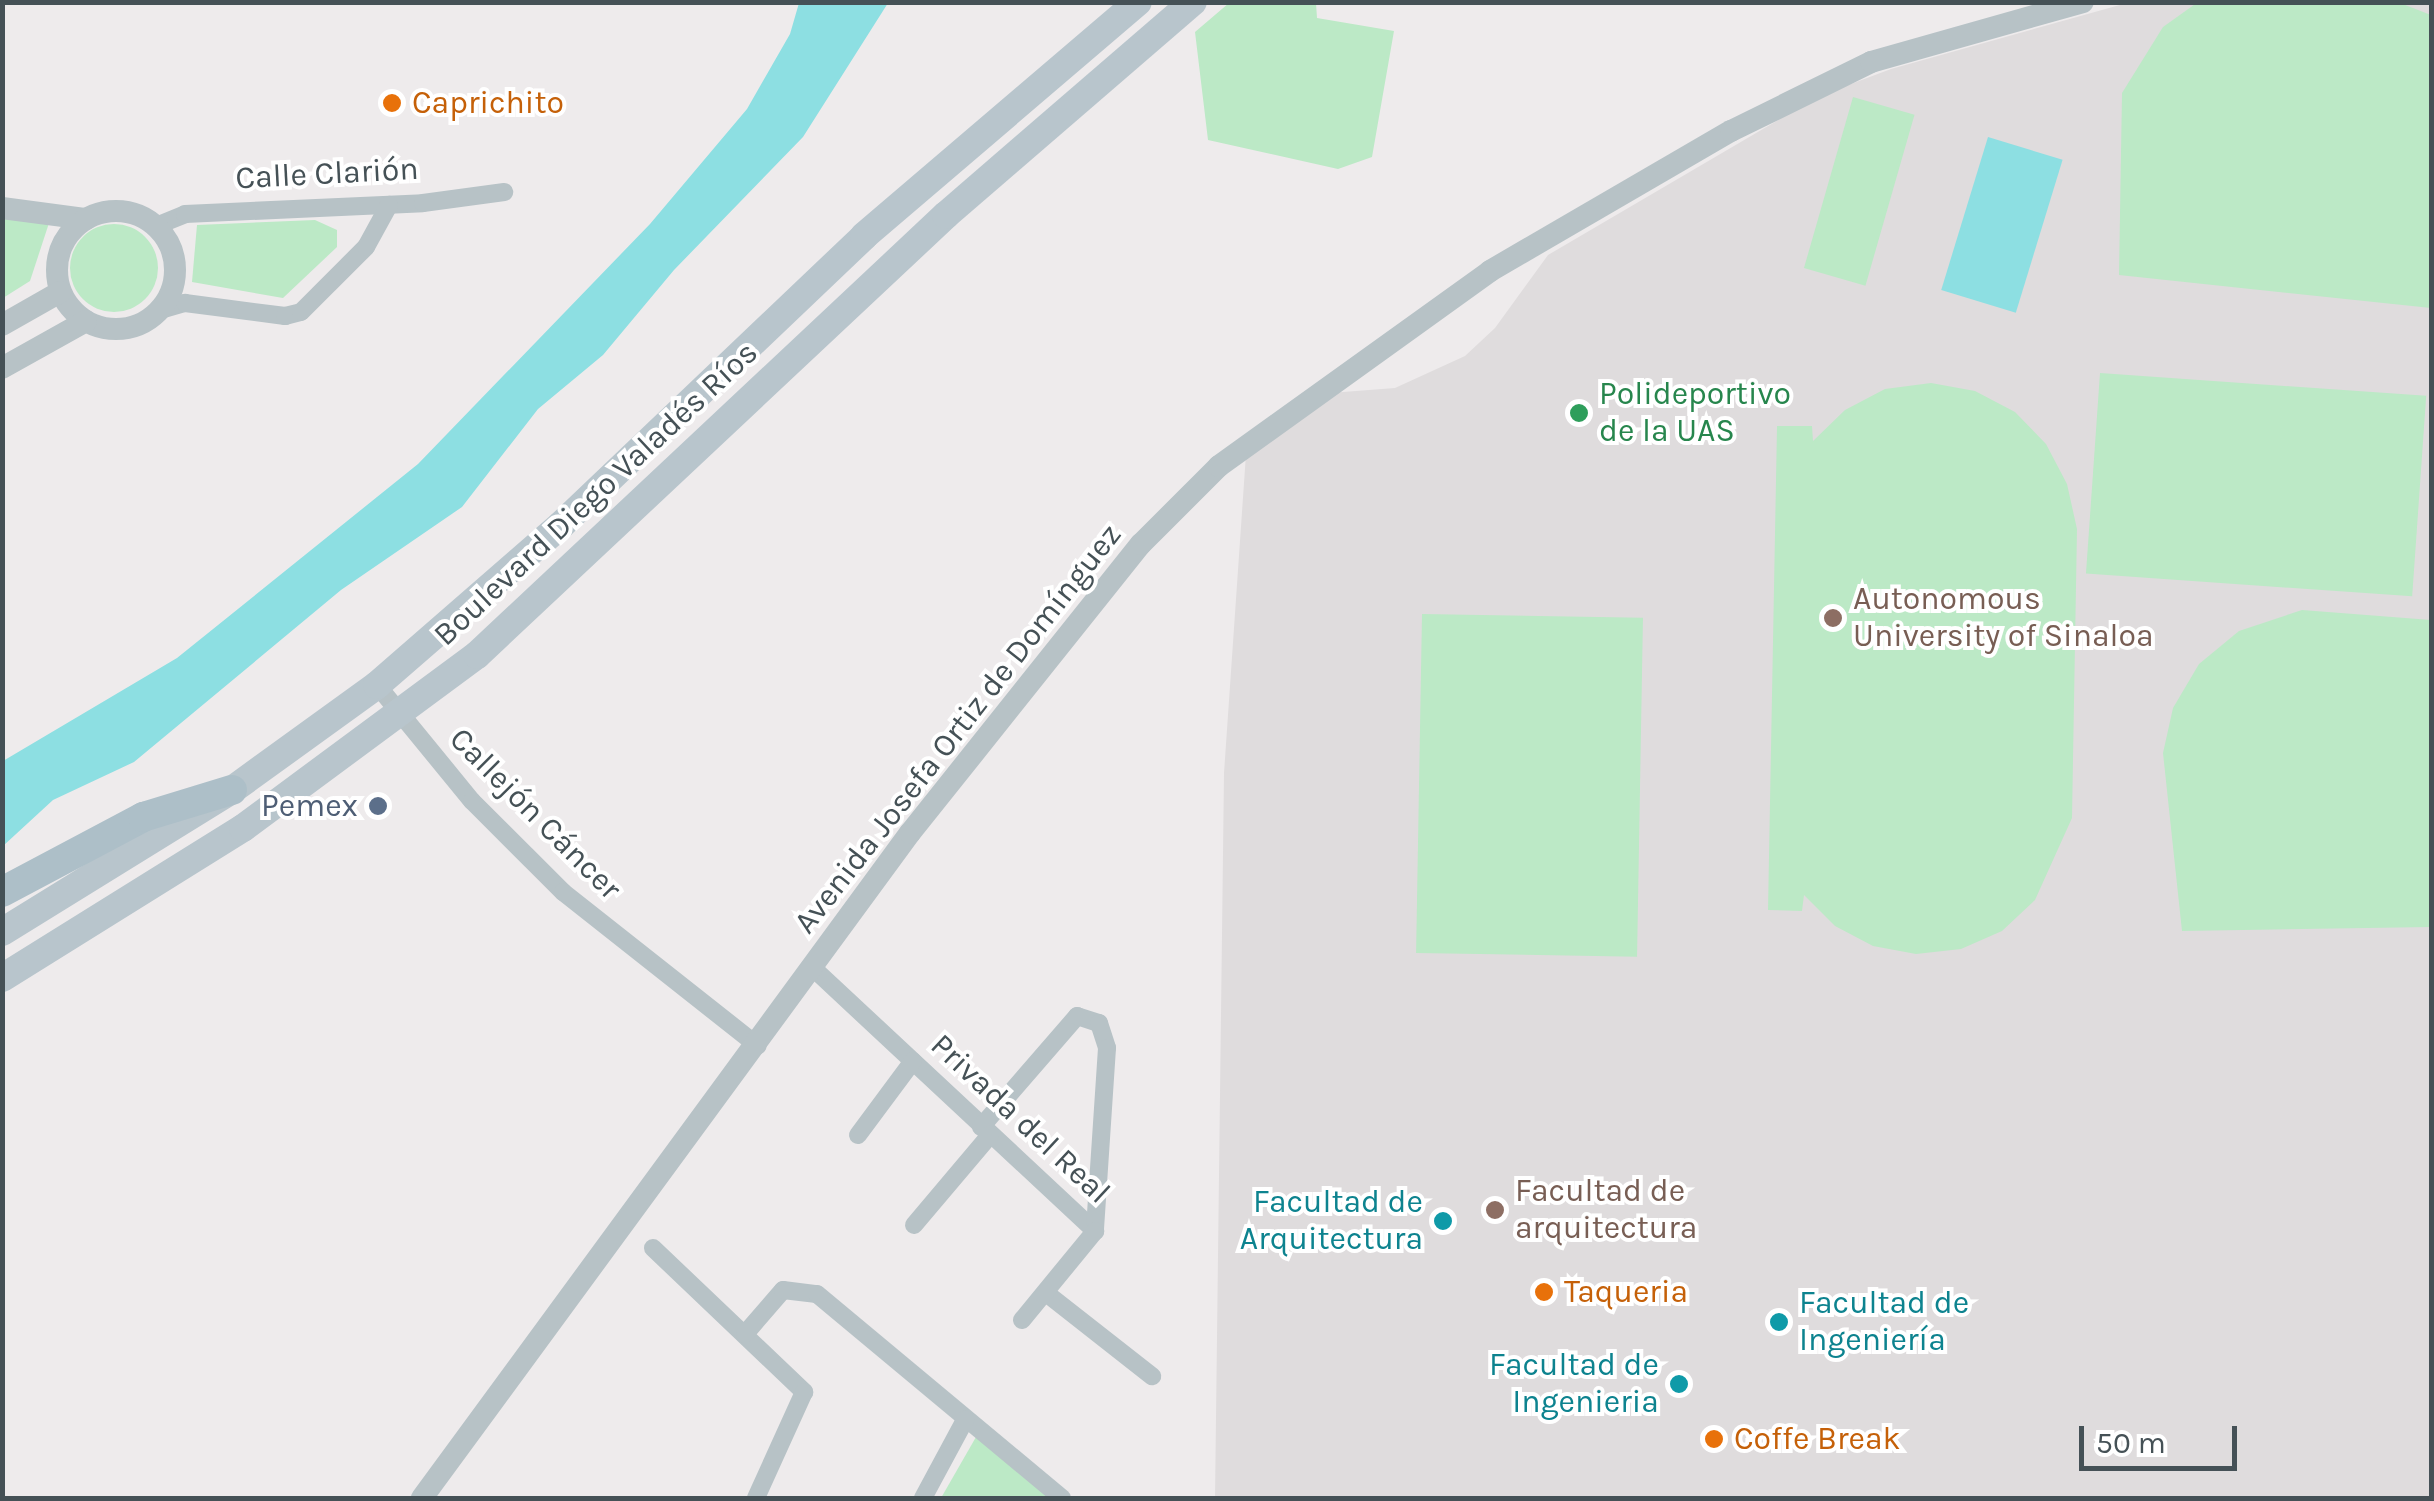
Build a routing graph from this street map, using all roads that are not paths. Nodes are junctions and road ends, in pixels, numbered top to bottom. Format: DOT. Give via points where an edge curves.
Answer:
graph roads {
  1 [pos="1138,2"];
  2 [pos="1193,2"];
  3 [pos="2083,2"];
  4 [pos="504,192"];
  5 [pos="388,205"];
  6 [pos="2,208"];
  7 [pos="86,218"];
  8 [pos="156,226"];
  9 [pos="60,292"];
  10 [pos="160,310"];
  11 [pos="86,321"];
  12 [pos="2,325"];
  13 [pos="2,368"];
  14 [pos="376,685"];
  15 [pos="401,717"];
  16 [pos="232,790"];
  17 [pos="8,889"];
  18 [pos="2,932"];
  19 [pos="812,968"];
  20 [pos="2,978"];
  21 [pos="758,1046"];
  22 [pos="913,1061"];
  23 [pos="986,1131"];
  24 [pos="858,1135"];
  25 [pos="914,1225"];
  26 [pos="1095,1231"];
  27 [pos="653,1248"];
  28 [pos="1046,1293"];
  29 [pos="1022,1320"];
  30 [pos="745,1334"];
  31 [pos="1152,1376"];
  32 [pos="966,1420"];
  33 [pos="422,1498"];
  34 [pos="756,1498"];
  35 [pos="923,1498"];
  36 [pos="1062,1498"];
  1 -- 14 [label="main road, Boulevard Diego Valadés Ríos" via="864,236 561,525"];
  2 -- 15 [label="main road, Boulevard Diego Valadés Ríos" via="946,215 551,588"];
  3 -- 19 [label="street, Avenida Josefa Ortiz de Domínguez" via="1870,62 1731,131 1490,272 1249,443 1142,544 922,818"];
  4 -- 5 [label="street, Calle Clarión"];
  5 -- 8 [label="street, Calle Clarión" via="185,214"];
  5 -- 10 [label="street" via="366,247 301,312 285,316 185,303"];
  6 -- 7 [label="street"];
  7 -- 8 [label="street" via="122,211"];
  7 -- 9 [label="street" via="61,246"];
  8 -- 10 [label="street" via="174,258 175,276"];
  9 -- 11 [label="street"];
  9 -- 12 [label="street"];
  10 -- 11 [label="street" via="128,328"];
  11 -- 13 [label="street"];
  14 -- 15 [label="street, Callejón Cáncer"];
  14 -- 16 [label="main road, Boulevard Diego Valadés Ríos"];
  15 -- 20 [label="main road, Boulevard Diego Valadés Ríos" via="227,838"];
  15 -- 21 [label="street, Callejón Cáncer" via="563,892"];
  16 -- 17 [label="main road" via="144,817"];
  16 -- 18 [label="main road, Boulevard Diego Valadés Ríos"];
  19 -- 21 [label="street, Avenida Josefa Ortiz de Domínguez"];
  19 -- 22 [label="street, Privada del Real"];
  21 -- 33 [label="street, Avenida Josefa Ortiz de Domínguez"];
  22 -- 23 [label="street, Privada del Real"];
  22 -- 24 [label="street"];
  23 -- 25 [label="street"];
  23 -- 26 [label="street, Privada del Real"];
  23 -- 26 [label="street, Privada del Real" via="1077,1016 1100,1023 1107,1048"];
  26 -- 28 [label="street"];
  27 -- 30 [label="street"];
  28 -- 29 [label="street"];
  28 -- 31 [label="street"];
  30 -- 32 [label="street" via="783,1290 817,1294"];
  30 -- 34 [label="street" via="804,1392"];
  32 -- 35 [label="street"];
  32 -- 36 [label="street"];
}
